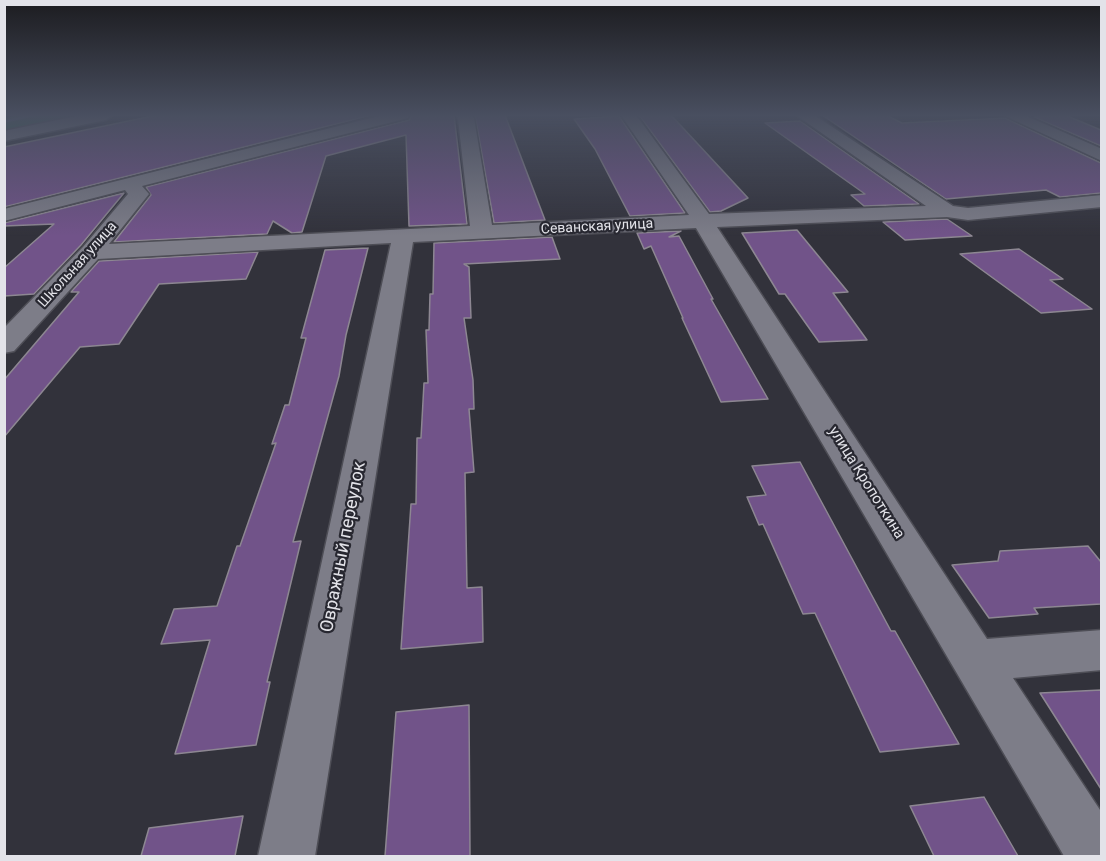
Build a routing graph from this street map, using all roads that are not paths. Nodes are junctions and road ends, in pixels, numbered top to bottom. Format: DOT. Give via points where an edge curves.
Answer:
graph roads {
  1 [pos="241,155"];
  2 [pos="471,155"];
  3 [pos="656,155"];
  4 [pos="863,155"];
  5 [pos="129,183"];
  6 [pos="1101,201"];
  7 [pos="947,211"];
  8 [pos="4,215"];
  9 [pos="703,221"];
  10 [pos="482,233"];
  11 [pos="403,238"];
  12 [pos="91,252"];
  13 [pos="4,345"];
  14 [pos="1101,650"];
  15 [pos="976,660"];
  16 [pos="286,856"];
  17 [pos="1096,856"];
  1 -- 5 [label="street"];
  2 -- 10 [label="street"];
  3 -- 9 [label="street, улица Кропоткина"];
  4 -- 7 [label="street"];
  5 -- 8 [label="street"];
  5 -- 12 [label="street, Школьная улица" via="140,194"];
  6 -- 7 [label="street, Севанская улица" via="968,214"];
  7 -- 9 [label="street, Севанская улица"];
  9 -- 10 [label="street, Севанская улица"];
  9 -- 15 [label="street, улица Кропоткина"];
  10 -- 11 [label="street, Севанская улица"];
  11 -- 12 [label="street, Севанская улица"];
  11 -- 16 [label="street, Овражный переулок"];
  12 -- 13 [label="street, Школьная улица"];
  14 -- 15 [label="street"];
  15 -- 17 [label="street, улица Кропоткина"];
}
